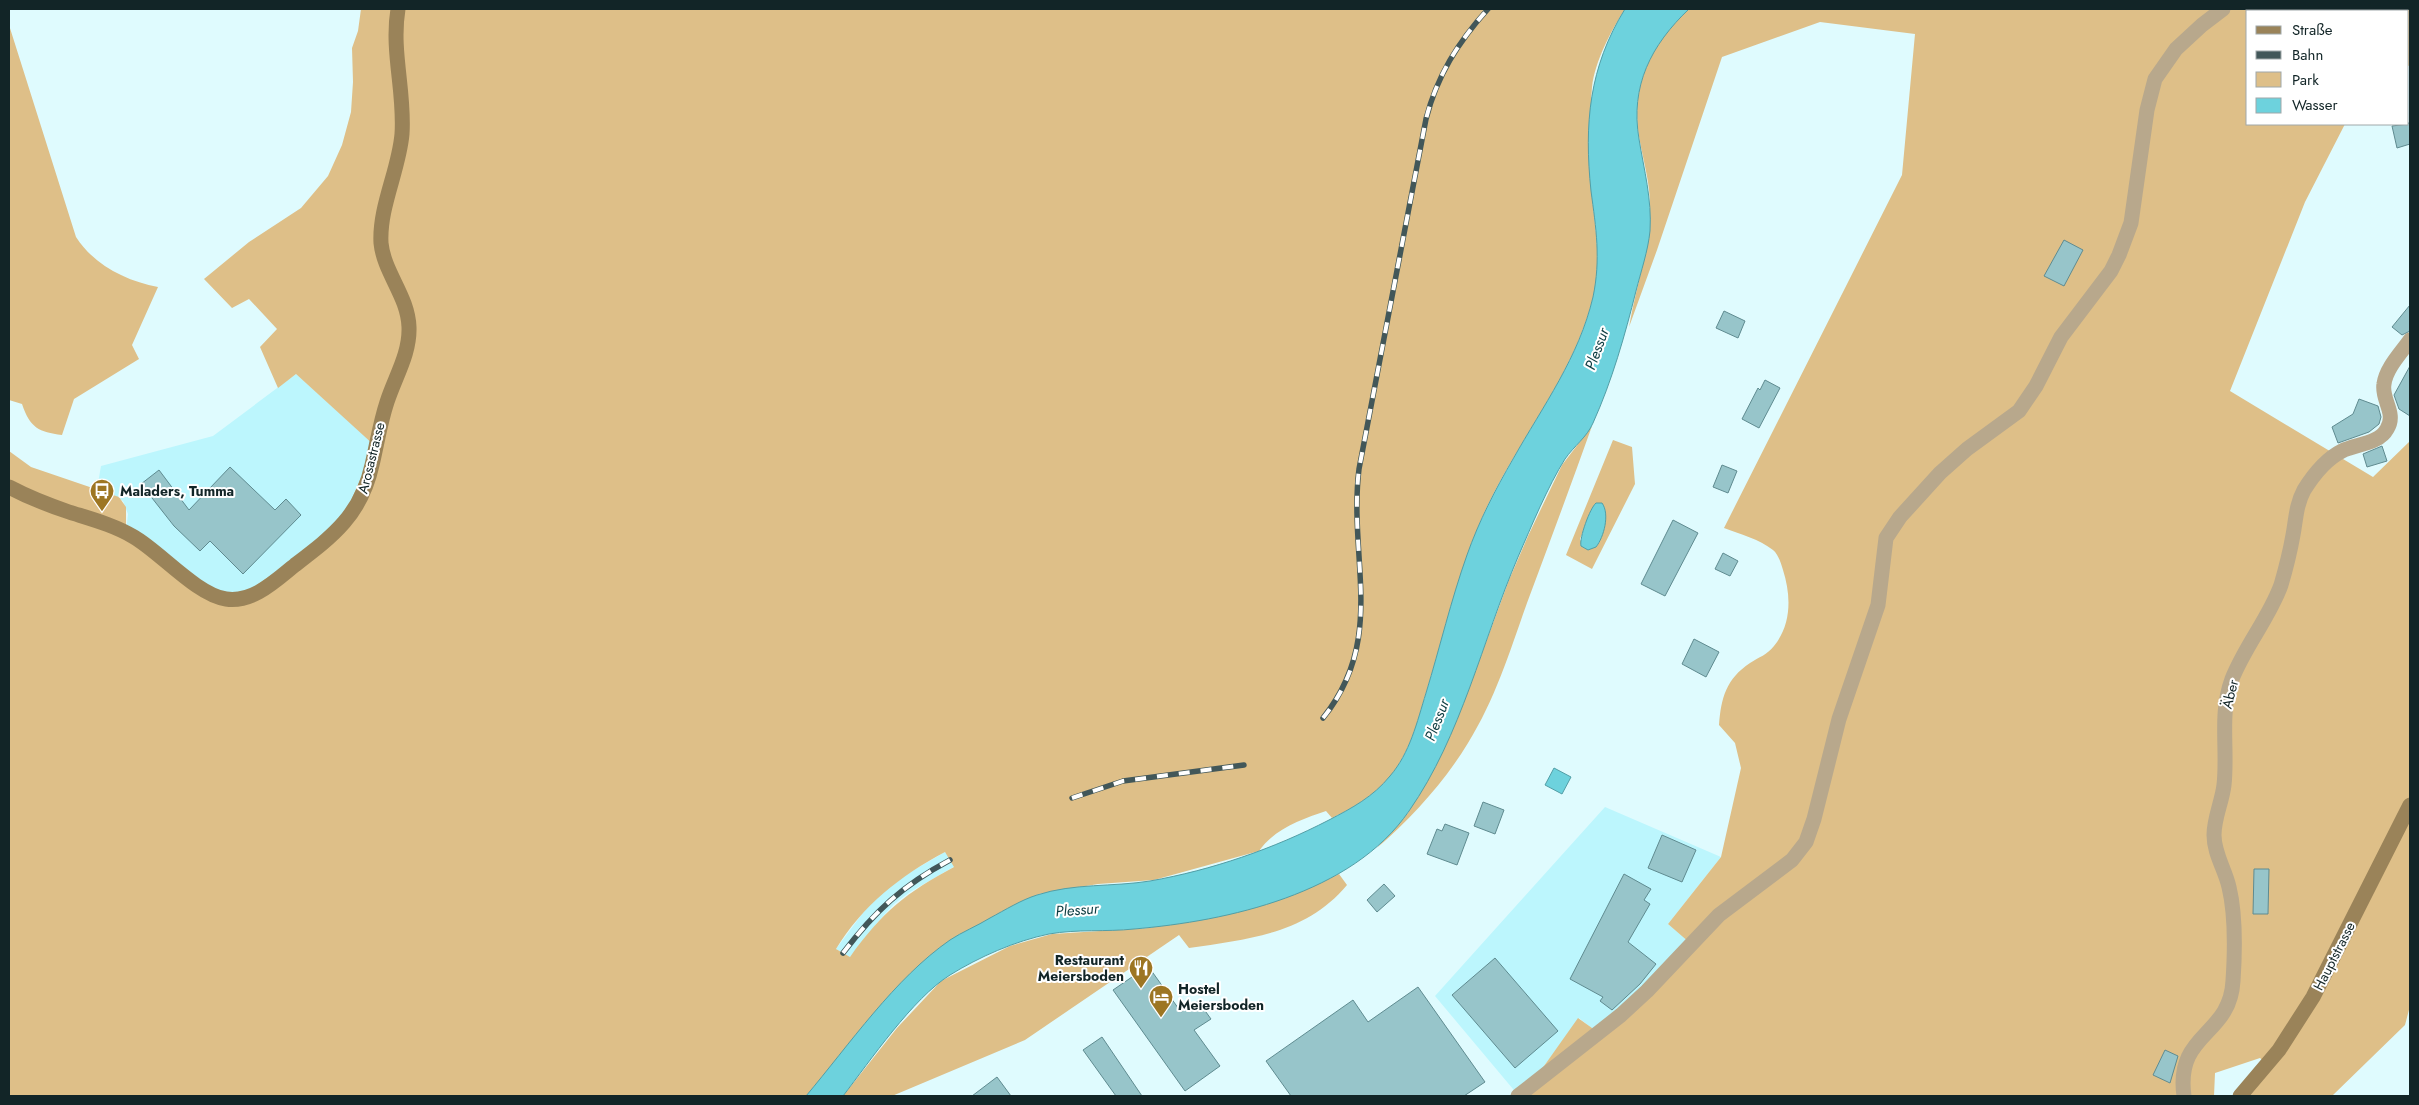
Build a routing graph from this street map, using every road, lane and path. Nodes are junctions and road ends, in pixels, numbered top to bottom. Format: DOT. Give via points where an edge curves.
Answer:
graph roads {
  1 [pos="398,9"];
  2 [pos="2223,9"];
  3 [pos="2410,340"];
  4 [pos="9,488"];
  5 [pos="2410,805"];
  6 [pos="1518,1096"];
  7 [pos="2184,1096"];
  8 [pos="2240,1096"];
  1 -- 4 [label="main road, Arosastrasse" via="396,55 402,134 381,242 388,269 406,310 408,347 384,410 364,492 346,522 314,551 259,592 229,600 208,593 126,532"];
  2 -- 6 [label="street" via="2176,49 2155,79 2147,110 2131,223 2111,271 2061,337 2019,411 1940,473 1900,517 1886,538 1878,605 1839,719 1811,830 1799,852 1719,915 1621,1015"];
  3 -- 7 [label="street, Äber" via="2384,381 2390,412 2388,428 2376,438 2333,457 2315,475 2300,498 2281,584 2232,680 2225,714 2224,784 2214,834 2216,854 2227,879 2232,902 2233,982 2223,1014 2187,1055 2182,1074"];
  5 -- 8 [label="main road, Hauptstrasse" via="2313,997 2279,1050"];
}
